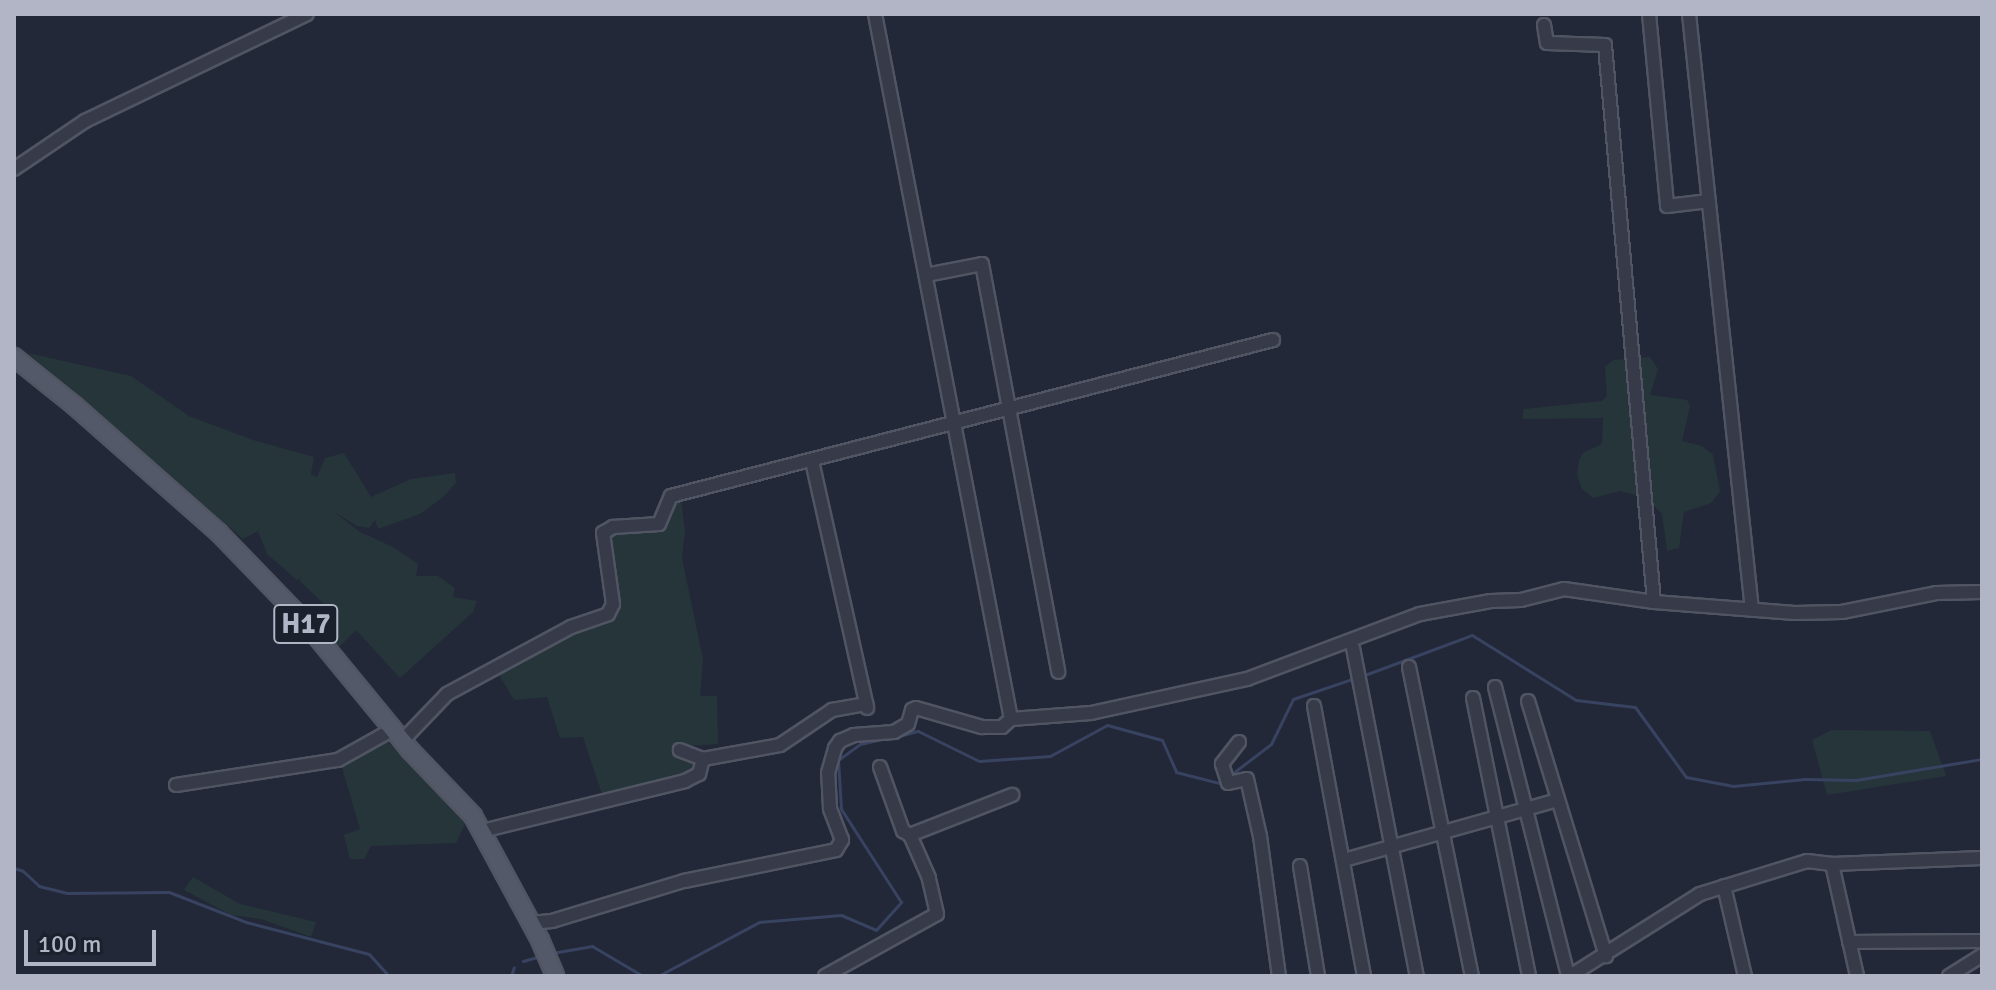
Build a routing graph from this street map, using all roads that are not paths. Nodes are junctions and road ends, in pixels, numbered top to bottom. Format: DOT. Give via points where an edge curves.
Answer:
graph roads {
  1 [pos="307,14"];
  2 [pos="875,14"];
  3 [pos="1649,14"];
  4 [pos="1689,14"];
  5 [pos="1544,25"];
  6 [pos="14,169"];
  7 [pos="1709,201"];
  8 [pos="926,275"];
  9 [pos="1273,340"];
  10 [pos="14,357"];
  11 [pos="1010,409"];
  12 [pos="955,424"];
  13 [pos="812,461"];
  14 [pos="1982,592"];
  15 [pos="1654,602"];
  16 [pos="1752,610"];
  17 [pos="1353,648"];
  18 [pos="1409,667"];
  19 [pos="1058,672"];
  20 [pos="1495,687"];
  21 [pos="1473,698"];
  22 [pos="1528,701"];
  23 [pos="1314,706"];
  24 [pos="1011,719"];
  25 [pos="397,735"];
  26 [pos="1239,742"];
  27 [pos="680,750"];
  28 [pos="703,759"];
  29 [pos="880,767"];
  30 [pos="176,785"];
  31 [pos="1012,795"];
  32 [pos="1558,800"];
  33 [pos="1527,811"];
  34 [pos="1496,820"];
  35 [pos="482,831"];
  36 [pos="1444,833"];
  37 [pos="910,835"];
  38 [pos="1392,847"];
  39 [pos="1982,858"];
  40 [pos="1344,860"];
  41 [pos="1832,864"];
  42 [pos="1300,866"];
  43 [pos="1724,886"];
  44 [pos="529,923"];
  45 [pos="1982,941"];
  46 [pos="1849,942"];
  47 [pos="1982,955"];
  48 [pos="1606,956"];
  49 [pos="554,975"];
  50 [pos="825,976"];
  51 [pos="1279,976"];
  52 [pos="1318,976"];
  53 [pos="1364,976"];
  54 [pos="1417,976"];
  55 [pos="1472,976"];
  56 [pos="1529,976"];
  57 [pos="1569,976"];
  58 [pos="1745,976"];
  59 [pos="1857,976"];
  60 [pos="1949,976"];
  1 -- 6 [label="street" via="85,121"];
  2 -- 8 [label="street"];
  3 -- 7 [label="street" via="1667,206"];
  4 -- 7 [label="street"];
  5 -- 15 [label="street" via="1547,43 1605,45"];
  7 -- 16 [label="street"];
  8 -- 11 [label="street" via="982,264"];
  8 -- 12 [label="street"];
  9 -- 11 [label="street"];
  10 -- 25 [label="main road, H17" via="137,459 258,570"];
  11 -- 12 [label="street"];
  11 -- 19 [label="street"];
  12 -- 13 [label="street"];
  12 -- 24 [label="street"];
  13 -- 25 [label="street" via="671,496 659,524 605,529 613,604 608,614 571,627 447,694"];
  13 -- 28 [label="street" via="866,706 832,710 780,745"];
  14 -- 16 [label="street" via="1936,593 1842,612"];
  15 -- 16 [label="street"];
  15 -- 24 [label="street" via="1564,589 1491,601 1420,614 1343,646 1207,690 1060,718"];
  17 -- 38 [label="street"];
  18 -- 36 [label="street"];
  20 -- 33 [label="street"];
  21 -- 34 [label="street"];
  22 -- 32 [label="street"];
  23 -- 40 [label="street"];
  24 -- 44 [label="street" via="1002,727 982,727 916,708 908,724 894,732 840,741 828,773 830,808 842,840 836,850 684,881 552,921"];
  25 -- 30 [label="street" via="338,760"];
  25 -- 35 [label="main road, H17"];
  26 -- 51 [label="street" via="1222,764 1228,783 1247,779"];
  27 -- 28 [label="street"];
  28 -- 35 [label="street" via="699,774 685,781"];
  29 -- 37 [label="street" via="903,831"];
  31 -- 37 [label="street"];
  32 -- 33 [label="street"];
  32 -- 48 [label="street"];
  33 -- 34 [label="street"];
  33 -- 57 [label="street"];
  34 -- 36 [label="street"];
  34 -- 56 [label="street"];
  35 -- 44 [label="main road, H17"];
  36 -- 38 [label="street"];
  36 -- 55 [label="street"];
  37 -- 50 [label="street" via="929,878 937,914"];
  38 -- 40 [label="street"];
  38 -- 54 [label="street"];
  39 -- 41 [label="street"];
  40 -- 53 [label="street"];
  41 -- 43 [label="street" via="1807,861"];
  41 -- 46 [label="street"];
  42 -- 52 [label="street"];
  43 -- 48 [label="street" via="1700,894"];
  43 -- 58 [label="street"];
  44 -- 49 [label="main road, H17"];
  45 -- 46 [label="street"];
  46 -- 59 [label="street"];
  47 -- 60 [label="street"];
  48 -- 57 [label="street"];
}
